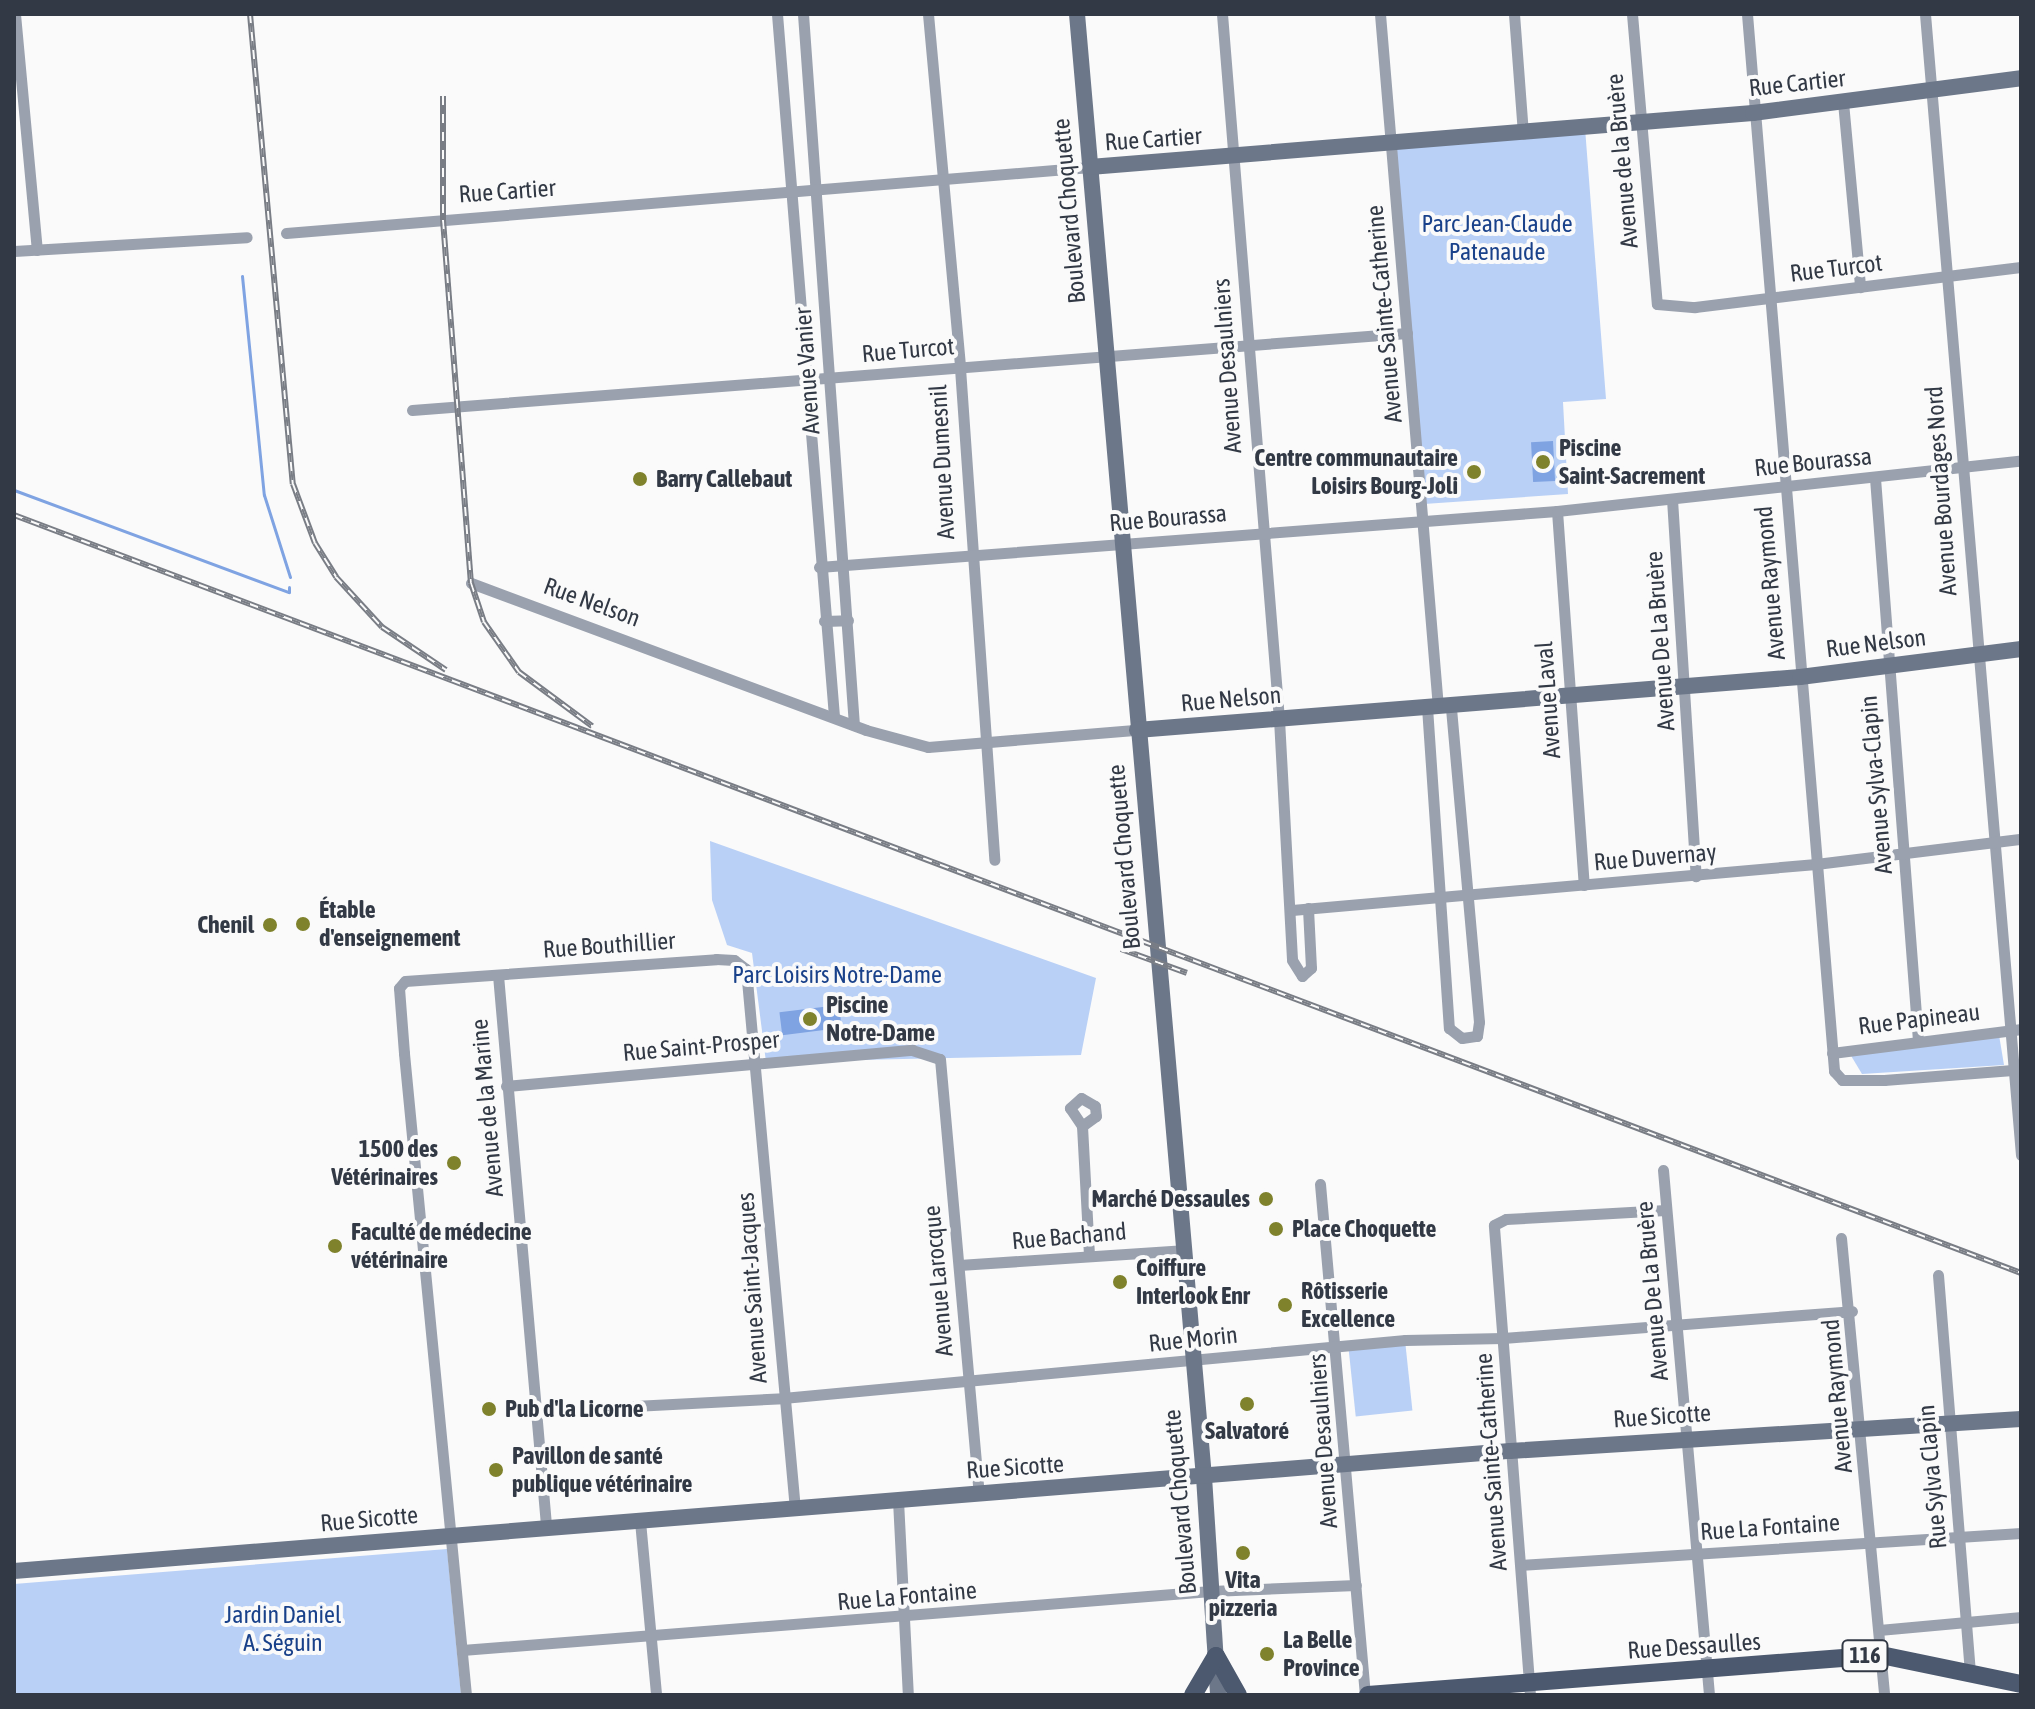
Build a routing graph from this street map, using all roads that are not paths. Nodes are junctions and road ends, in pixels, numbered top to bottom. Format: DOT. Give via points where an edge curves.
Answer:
graph roads {
  1 [pos="15,14"];
  2 [pos="777,14"];
  3 [pos="803,14"];
  4 [pos="928,14"];
  5 [pos="1077,14"];
  6 [pos="1222,14"];
  7 [pos="1380,14"];
  8 [pos="1514,14"];
  9 [pos="1632,14"];
  10 [pos="1747,14"];
  11 [pos="1925,14"];
  12 [pos="2021,78"];
  13 [pos="1931,92"];
  14 [pos="1843,102"];
  15 [pos="1753,113"];
  16 [pos="1639,123"];
  17 [pos="1523,134"];
  18 [pos="1391,146"];
  19 [pos="1235,157"];
  20 [pos="1090,167"];
  21 [pos="943,180"];
  22 [pos="817,191"];
  23 [pos="791,193"];
  24 [pos="286,233"];
  25 [pos="247,237"];
  26 [pos="37,250"];
  27 [pos="14,251"];
  28 [pos="2021,267"];
  29 [pos="1946,276"];
  30 [pos="1860,287"];
  31 [pos="1768,298"];
  32 [pos="1657,304"];
  33 [pos="1407,333"];
  34 [pos="1247,344"];
  35 [pos="1105,355"];
  36 [pos="960,368"];
  37 [pos="830,379"];
  38 [pos="806,380"];
  39 [pos="412,410"];
  40 [pos="2021,461"];
  41 [pos="1961,468"];
  42 [pos="1875,478"];
  43 [pos="1784,487"];
  44 [pos="1672,499"];
  45 [pos="1557,511"];
  46 [pos="1424,518"];
  47 [pos="1262,532"];
  48 [pos="1121,544"];
  49 [pos="969,556"];
  50 [pos="844,564"];
  51 [pos="819,567"];
  52 [pos="471,583"];
  53 [pos="848,620"];
  54 [pos="824,621"];
  55 [pos="2021,649"];
  56 [pos="1975,654"];
  57 [pos="1889,665"];
  58 [pos="1800,677"];
  59 [pos="1686,687"];
  60 [pos="1570,696"];
  61 [pos="1439,707"];
  62 [pos="834,717"];
  63 [pos="1279,719"];
  64 [pos="854,725"];
  65 [pos="1137,730"];
  66 [pos="984,743"];
  67 [pos="2021,839"];
  68 [pos="1992,843"];
  69 [pos="1904,854"];
  70 [pos="994,860"];
  71 [pos="1816,864"];
  72 [pos="1696,876"];
  73 [pos="1584,885"];
  74 [pos="1464,893"];
  75 [pos="1440,898"];
  76 [pos="1308,908"];
  77 [pos="1292,910"];
  78 [pos="498,975"];
  79 [pos="2015,1030"];
  80 [pos="1918,1041"];
  81 [pos="1832,1053"];
  82 [pos="757,1063"];
  83 [pos="943,1064"];
  84 [pos="2013,1070"];
  85 [pos="506,1086"];
  86 [pos="1082,1126"];
  87 [pos="2021,1155"];
  88 [pos="1663,1170"];
  89 [pos="1320,1184"];
  90 [pos="1666,1210"];
  91 [pos="1841,1238"];
  92 [pos="1182,1250"];
  93 [pos="1089,1254"];
  94 [pos="959,1265"];
  95 [pos="1938,1275"];
  96 [pos="1852,1311"];
  97 [pos="1677,1325"];
  98 [pos="1503,1338"];
  99 [pos="1338,1345"];
  100 [pos="1192,1362"];
  101 [pos="968,1382"];
  102 [pos="783,1398"];
  103 [pos="538,1411"];
  104 [pos="2021,1419"];
  105 [pos="1950,1424"];
  106 [pos="1862,1429"];
  107 [pos="1687,1438"];
  108 [pos="1510,1451"];
  109 [pos="1347,1465"];
  110 [pos="1204,1477"];
  111 [pos="979,1494"];
  112 [pos="898,1500"];
  113 [pos="795,1509"];
  114 [pos="640,1521"];
  115 [pos="546,1525"];
  116 [pos="2021,1533"];
  117 [pos="451,1536"];
  118 [pos="1959,1537"];
  119 [pos="1872,1543"];
  120 [pos="1693,1554"];
  121 [pos="1521,1565"];
  122 [pos="14,1571"];
  123 [pos="1356,1585"];
  124 [pos="1211,1591"];
  125 [pos="2021,1617"];
  126 [pos="901,1619"];
  127 [pos="1966,1622"];
  128 [pos="1879,1630"];
  129 [pos="651,1637"];
  130 [pos="462,1650"];
  131 [pos="1881,1655"];
  132 [pos="1216,1656"];
  133 [pos="1706,1669"];
  134 [pos="1970,1676"];
  135 [pos="2021,1684"];
  136 [pos="1530,1689"];
  137 [pos="466,1695"];
  138 [pos="656,1695"];
  139 [pos="908,1695"];
  140 [pos="1193,1695"];
  141 [pos="1218,1695"];
  142 [pos="1238,1695"];
  143 [pos="1366,1695"];
  144 [pos="1709,1695"];
  145 [pos="1884,1695"];
  1 -- 26 [label="street"];
  2 -- 23 [label="street, Avenue Vanier"];
  3 -- 22 [label="street, Avenue Vanier"];
  4 -- 21 [label="street, Avenue Dumesnil"];
  5 -- 20 [label="street, Boulevard Choquette"];
  6 -- 19 [label="street, Avenue Desaulniers"];
  7 -- 18 [label="street, Avenue Sainte-Catherine"];
  8 -- 17 [label="street"];
  9 -- 16 [label="street, Avenue de la Bruère"];
  10 -- 15 [label="street, Avenue Raymond"];
  11 -- 13 [label="street, Avenue Bourdages Nord"];
  12 -- 13 [label="street, Rue Cartier"];
  13 -- 14 [label="street, Rue Cartier"];
  13 -- 29 [label="street, Avenue Bourdages Nord"];
  14 -- 15 [label="street, Rue Cartier"];
  14 -- 30 [label="street"];
  15 -- 16 [label="street, Rue Cartier"];
  15 -- 31 [label="street, Avenue Raymond"];
  16 -- 17 [label="street, Rue Cartier"];
  16 -- 32 [label="street, Avenue de la Bruère"];
  17 -- 18 [label="street, Rue Cartier"];
  18 -- 19 [label="street, Rue Cartier"];
  18 -- 33 [label="street, Avenue Sainte-Catherine"];
  19 -- 20 [label="street, Rue Cartier"];
  19 -- 34 [label="street, Avenue Desaulniers"];
  20 -- 21 [label="street, Rue Cartier"];
  20 -- 35 [label="street, Boulevard Choquette"];
  21 -- 22 [label="street, Rue Cartier"];
  21 -- 36 [label="street, Avenue Dumesnil"];
  22 -- 23 [label="street, Rue Cartier"];
  22 -- 37 [label="street, Avenue Vanier"];
  23 -- 24 [label="street, Rue Cartier"];
  23 -- 38 [label="street, Avenue Vanier"];
  25 -- 26 [label="street"];
  26 -- 27 [label="street"];
  28 -- 29 [label="street, Rue Turcot"];
  29 -- 30 [label="street, Rue Turcot"];
  29 -- 41 [label="street, Avenue Bourdages Nord"];
  30 -- 31 [label="street, Rue Turcot"];
  31 -- 32 [label="street, Rue Turcot" via="1695,307"];
  31 -- 43 [label="street, Avenue Raymond"];
  33 -- 34 [label="street, Rue Turcot"];
  33 -- 46 [label="street, Avenue Sainte-Catherine"];
  34 -- 35 [label="street, Rue Turcot"];
  34 -- 47 [label="street, Avenue Desaulniers"];
  35 -- 36 [label="street, Rue Turcot"];
  35 -- 48 [label="street, Boulevard Choquette"];
  36 -- 37 [label="street, Rue Turcot"];
  36 -- 49 [label="street, Avenue Dumesnil"];
  37 -- 38 [label="street, Rue Turcot"];
  37 -- 50 [label="street, Avenue Vanier"];
  38 -- 39 [label="street, Rue Turcot"];
  38 -- 51 [label="street, Avenue Vanier"];
  40 -- 41 [label="street, Rue Bourassa"];
  41 -- 42 [label="street, Rue Bourassa"];
  41 -- 56 [label="street, Avenue Bourdages Nord"];
  42 -- 43 [label="street, Rue Bourassa"];
  42 -- 57 [label="street, Avenue Sylva-Clapin"];
  43 -- 44 [label="street, Rue Bourassa"];
  43 -- 58 [label="street, Avenue Raymond"];
  44 -- 45 [label="street, Rue Bourassa"];
  44 -- 59 [label="street, Avenue De La Bruère"];
  45 -- 46 [label="street, Rue Bourassa"];
  45 -- 60 [label="street, Avenue Laval"];
  46 -- 47 [label="street, Rue Bourassa"];
  46 -- 61 [label="street, Avenue Sainte-Catherine"];
  47 -- 48 [label="street, Rue Bourassa"];
  47 -- 63 [label="street, Avenue Desaulniers"];
  48 -- 49 [label="street, Rue Bourassa"];
  48 -- 65 [label="street, Boulevard Choquette"];
  49 -- 50 [label="street, Rue Bourassa"];
  49 -- 66 [label="street, Avenue Dumesnil"];
  50 -- 51 [label="street, Rue Bourassa"];
  50 -- 53 [label="street, Avenue Vanier"];
  51 -- 54 [label="street, Avenue Vanier"];
  52 -- 62 [label="street, Rue Nelson"];
  53 -- 54 [label="street"];
  53 -- 64 [label="street, Avenue Vanier"];
  54 -- 62 [label="street, Avenue Vanier"];
  55 -- 56 [label="street, Rue Nelson"];
  56 -- 57 [label="street, Rue Nelson"];
  56 -- 68 [label="street, Avenue Bourdages Nord"];
  57 -- 58 [label="street, Rue Nelson"];
  57 -- 69 [label="street, Avenue Sylva-Clapin"];
  58 -- 59 [label="street, Rue Nelson"];
  58 -- 71 [label="street, Avenue Raymond"];
  59 -- 60 [label="street, Rue Nelson"];
  59 -- 72 [label="street, Avenue De La Bruère"];
  60 -- 61 [label="street, Rue Nelson"];
  60 -- 73 [label="street, Avenue Laval"];
  61 -- 63 [label="street, Rue Nelson"];
  61 -- 74 [label="street, Avenue Sainte-Catherine"];
  61 -- 75 [label="street, Avenue Sainte-Catherine"];
  62 -- 64 [label="street, Rue Nelson"];
  63 -- 65 [label="street, Rue Nelson"];
  63 -- 77 [label="street, Avenue Desaulniers"];
  64 -- 66 [label="street, Rue Nelson" via="928,747"];
  65 -- 66 [label="street, Rue Nelson"];
  65 -- 92 [label="street, Boulevard Choquette"];
  66 -- 70 [label="street, Avenue Dumesnil"];
  67 -- 68 [label="street, Rue Duvernay"];
  68 -- 69 [label="street, Rue Duvernay"];
  68 -- 79 [label="street, Avenue Bourdages Nord"];
  69 -- 71 [label="street, Rue Duvernay"];
  69 -- 80 [label="street, Avenue Sylva-Clapin"];
  71 -- 72 [label="street, Rue Duvernay"];
  71 -- 81 [label="street, Avenue Raymond"];
  72 -- 73 [label="street, Rue Duvernay"];
  73 -- 74 [label="street, Rue Duvernay"];
  74 -- 75 [label="street, Rue Duvernay"];
  74 -- 75 [label="street, Avenue Sainte-Catherine" via="1477,1036 1462,1038 1449,1028"];
  75 -- 76 [label="street, Rue Duvernay"];
  76 -- 77 [label="street, Rue Duvernay"];
  76 -- 77 [label="street, Avenue Desaulniers" via="1311,968 1302,976 1292,960"];
  78 -- 82 [label="street, Rue Bouthillier" via="734,960 746,969"];
  78 -- 85 [label="street, Avenue de la Marine"];
  78 -- 117 [label="street, Rue Bouthillier" via="405,981 399,988"];
  79 -- 80 [label="street, Rue Papineau"];
  79 -- 84 [label="street, Avenue Bourdages Nord"];
  80 -- 81 [label="street, Rue Papineau"];
  81 -- 84 [label="street, Rue Papineau" via="1834,1071 1842,1080"];
  82 -- 83 [label="street, Rue Saint-Prosper" via="912,1050 929,1051"];
  82 -- 85 [label="street, Rue Saint-Prosper"];
  82 -- 102 [label="street, Avenue Saint-Jacques"];
  83 -- 94 [label="street, Avenue Larocque"];
  84 -- 87 [label="street, Avenue Bourdages Nord"];
  85 -- 103 [label="street, Avenue de la Marine"];
  86 -- 93 [label="street"];
  88 -- 90 [label="street, Avenue De La Bruère"];
  89 -- 99 [label="street, Avenue Desaulniers"];
  90 -- 97 [label="street, Avenue De La Bruère"];
  90 -- 98 [label="street, Avenue Sainte-Catherine" via="1506,1219 1494,1225"];
  91 -- 96 [label="street, Avenue Raymond"];
  92 -- 93 [label="street, Rue Bachand"];
  92 -- 100 [label="street, Boulevard Choquette"];
  93 -- 94 [label="street, Rue Bachand"];
  94 -- 101 [label="street, Avenue Larocque"];
  95 -- 105 [label="street, Rue Sylva Clapin"];
  96 -- 97 [label="street, Rue Morin"];
  96 -- 106 [label="street, Avenue Raymond"];
  97 -- 98 [label="street, Rue Morin"];
  97 -- 107 [label="street, Avenue De La Bruère"];
  98 -- 99 [label="street, Rue Morin"];
  98 -- 108 [label="street, Avenue Sainte-Catherine"];
  99 -- 100 [label="street, Rue Morin"];
  99 -- 109 [label="street, Avenue Desaulniers"];
  100 -- 101 [label="street, Rue Morin"];
  100 -- 110 [label="street, Boulevard Choquette"];
  101 -- 102 [label="street, Rue Morin"];
  101 -- 111 [label="street, Avenue Larocque"];
  102 -- 103 [label="street, Rue Morin"];
  102 -- 113 [label="street, Avenue Saint-Jacques"];
  103 -- 115 [label="street, Avenue de la Marine"];
  104 -- 105 [label="street, Rue Sicotte"];
  105 -- 106 [label="street, Rue Sicotte"];
  105 -- 118 [label="street, Rue Sylva Clapin"];
  106 -- 107 [label="street, Rue Sicotte"];
  106 -- 119 [label="street, Avenue Raymond"];
  107 -- 108 [label="street, Rue Sicotte"];
  107 -- 120 [label="street, Avenue De La Bruère"];
  108 -- 109 [label="street, Rue Sicotte"];
  108 -- 121 [label="street, Avenue Sainte-Catherine"];
  109 -- 110 [label="street, Rue Sicotte"];
  109 -- 123 [label="street, Avenue Desaulniers"];
  110 -- 111 [label="street, Rue Sicotte"];
  110 -- 124 [label="street, Boulevard Choquette"];
  111 -- 112 [label="street, Rue Sicotte"];
  112 -- 113 [label="street, Rue Sicotte"];
  112 -- 126 [label="street"];
  113 -- 114 [label="street, Rue Sicotte"];
  114 -- 115 [label="street, Rue Sicotte"];
  114 -- 129 [label="street"];
  115 -- 117 [label="street, Rue Sicotte"];
  116 -- 118 [label="street, Rue La Fontaine"];
  117 -- 122 [label="street, Rue Sicotte"];
  117 -- 130 [label="street"];
  118 -- 119 [label="street, Rue La Fontaine"];
  118 -- 127 [label="street, Rue Sylva Clapin"];
  119 -- 120 [label="street, Rue La Fontaine"];
  119 -- 128 [label="street, Avenue Raymond"];
  120 -- 121 [label="street, Rue La Fontaine"];
  120 -- 133 [label="street, Avenue De La Bruère"];
  121 -- 136 [label="street, Avenue Sainte-Catherine"];
  123 -- 124 [label="street, Rue La Fontaine"];
  123 -- 143 [label="street, Avenue Desaulniers"];
  124 -- 126 [label="street, Rue La Fontaine"];
  124 -- 132 [label="street, Boulevard Choquette"];
  125 -- 127 [label="street"];
  126 -- 129 [label="street, Rue La Fontaine"];
  126 -- 139 [label="street"];
  127 -- 128 [label="street"];
  127 -- 134 [label="street, Rue Sylva Clapin"];
  128 -- 131 [label="street, Avenue Raymond"];
  129 -- 130 [label="street, Rue La Fontaine"];
  129 -- 138 [label="street"];
  130 -- 137 [label="street"];
  131 -- 133 [label="main road, Rue Dessaulles / 116"];
  131 -- 134 [label="main road, Rue Dessaulles / 116"];
  131 -- 145 [label="street, Avenue Raymond"];
  132 -- 140 [label="main road"];
  132 -- 141 [label="street, Boulevard Choquette"];
  132 -- 142 [label="main road"];
  133 -- 136 [label="main road, Rue Dessaulles / 116"];
  133 -- 144 [label="street, Avenue De La Bruère"];
  134 -- 135 [label="main road, Rue Dessaulles / 116"];
  136 -- 143 [label="main road, Rue Dessaulles / 116"];
}
